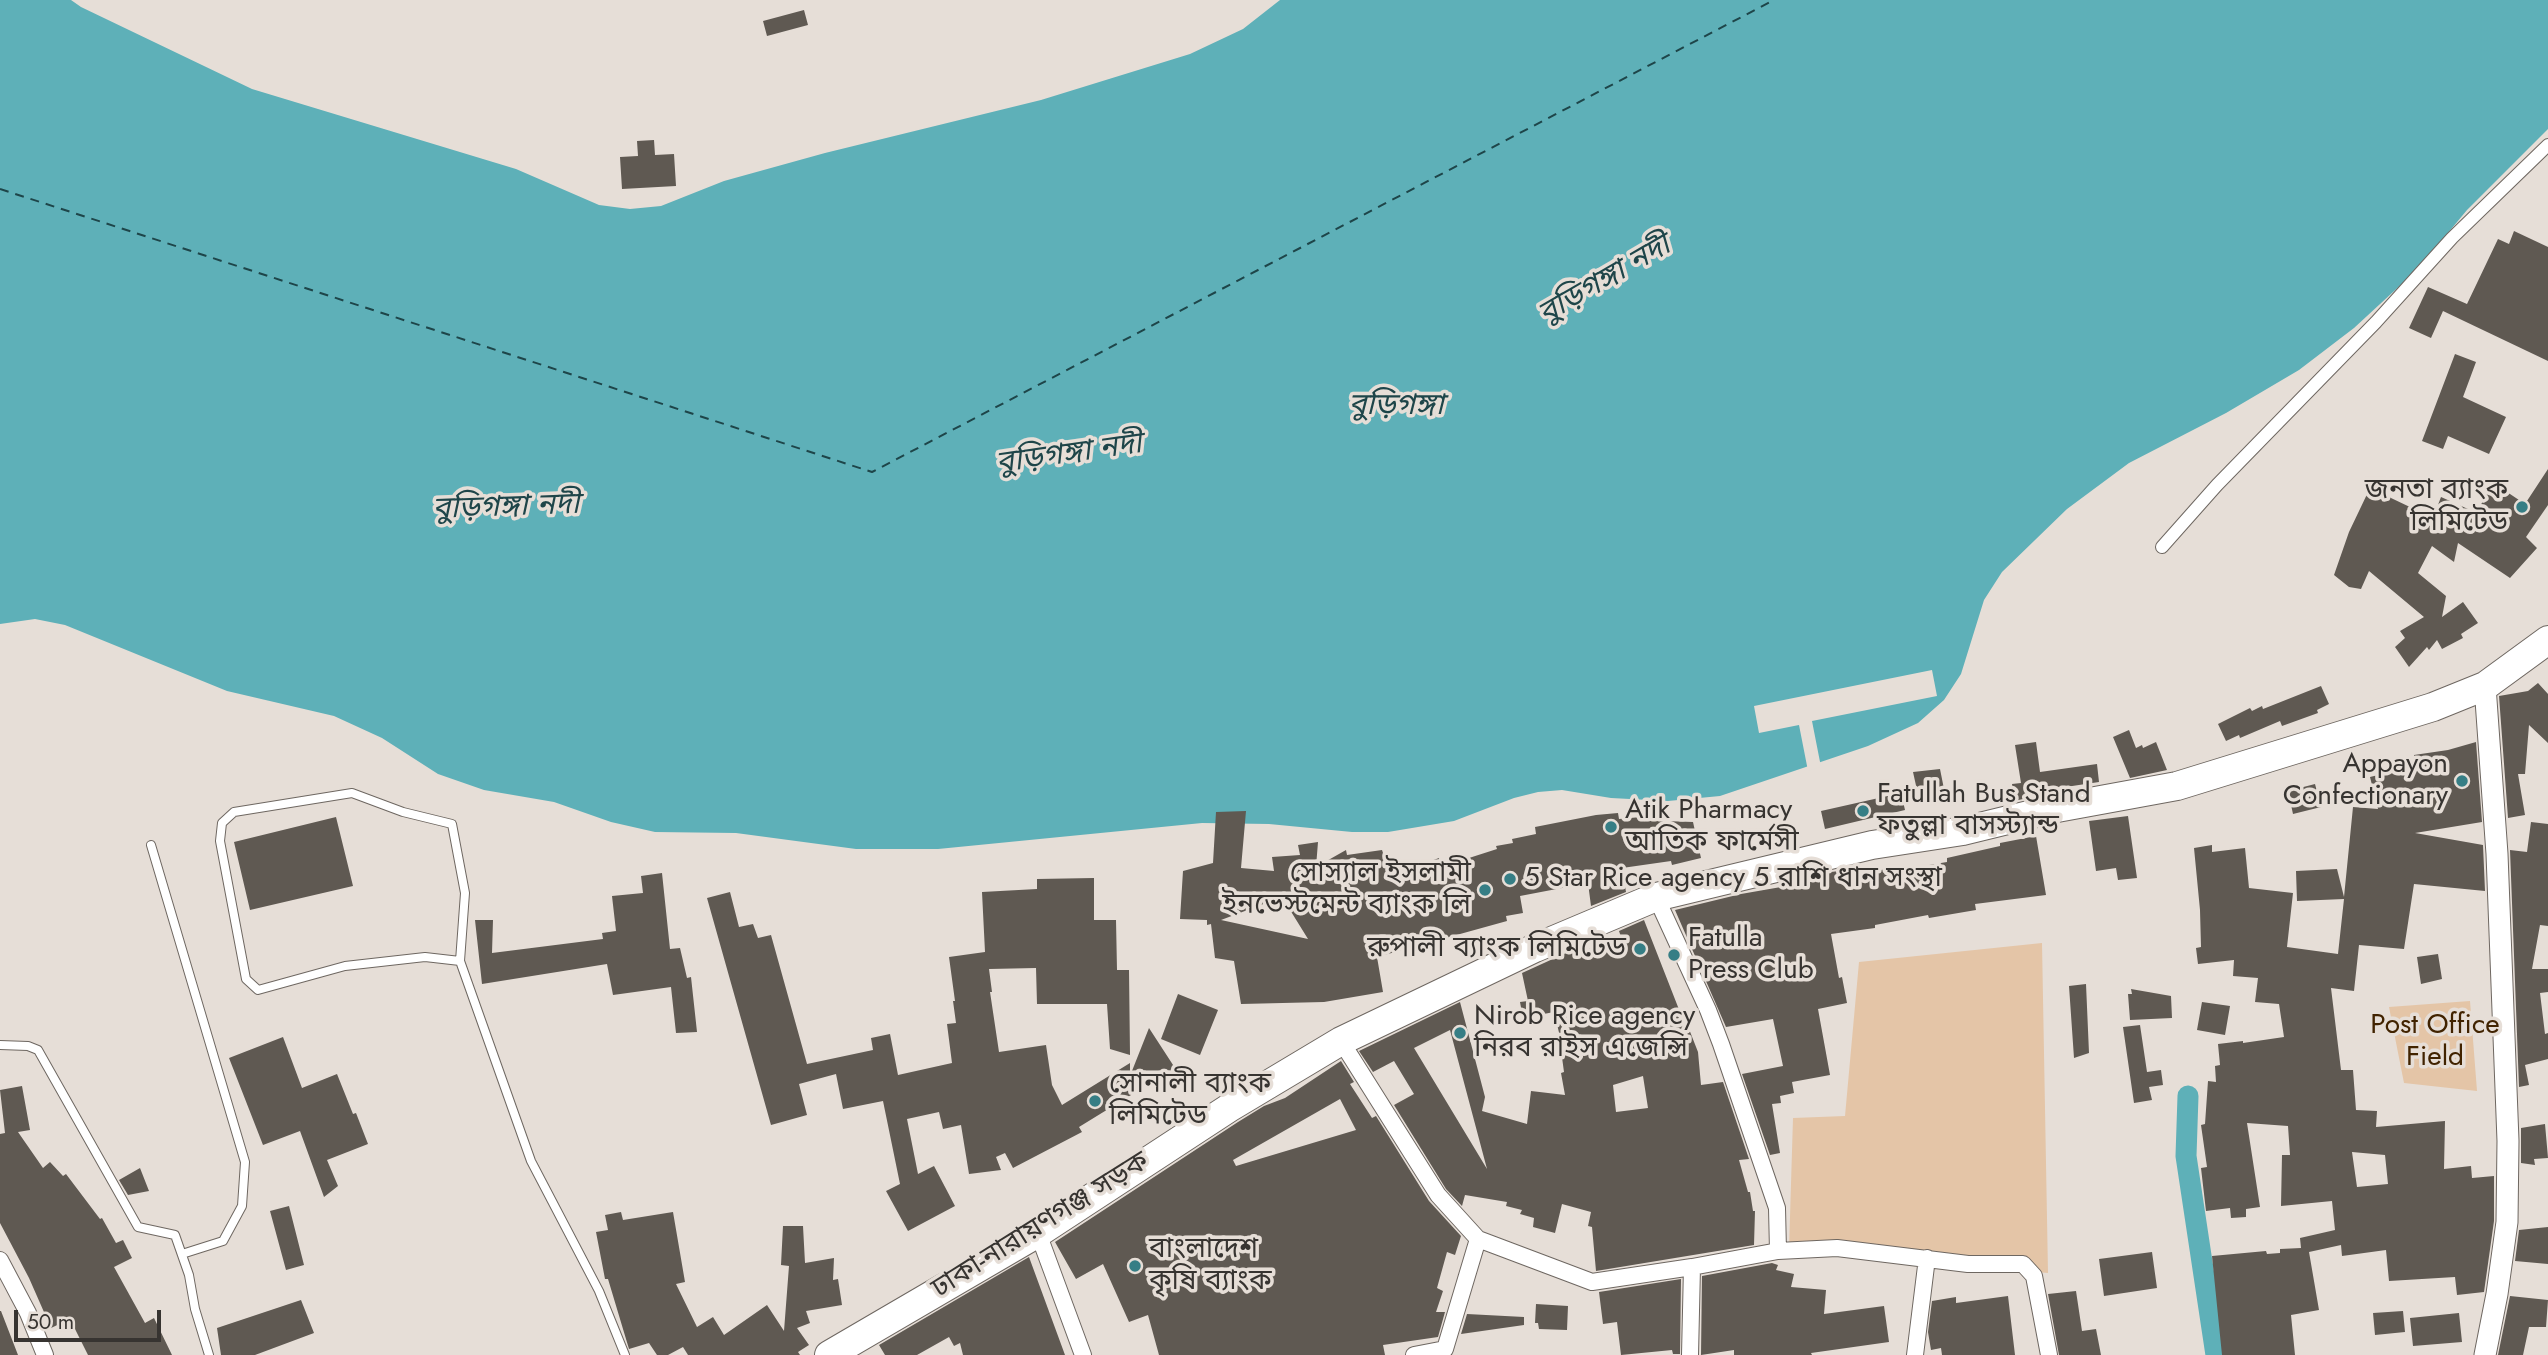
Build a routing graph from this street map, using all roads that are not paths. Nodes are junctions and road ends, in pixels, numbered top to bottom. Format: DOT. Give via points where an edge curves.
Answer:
graph roads {
  1 [pos="2548,145"];
  2 [pos="2161,547"];
  3 [pos="2548,640"];
  4 [pos="2485,686"];
  5 [pos="151,845"];
  6 [pos="1656,897"];
  7 [pos="460,961"];
  8 [pos="1341,1041"];
  9 [pos="0,1045"];
  10 [pos="1038,1233"];
  11 [pos="1478,1239"];
  12 [pos="1777,1251"];
  13 [pos="182,1254"];
  14 [pos="1927,1258"];
  15 [pos="0,1260"];
  16 [pos="1692,1267"];
  17 [pos="838,1353"];
  18 [pos="45,1355"];
  19 [pos="209,1355"];
  20 [pos="625,1355"];
  21 [pos="1083,1355"];
  22 [pos="1414,1355"];
  23 [pos="1690,1355"];
  24 [pos="1916,1355"];
  25 [pos="2049,1355"];
  26 [pos="2485,1355"];
  1 -- 2 [label="street" via="2452,239"];
  3 -- 4 [label="highway, ঢাকা-নারায়ণগঞ্জ সড়ক"];
  4 -- 6 [label="highway, ঢাকা-নারায়ণগঞ্জ সড়ক" via="2433,707 2177,786 1963,831 1872,845"];
  4 -- 26 [label="street" via="2497,854 2508,1142 2507,1222"];
  5 -- 13 [label="lane" via="245,1162 242,1206 223,1241"];
  6 -- 8 [label="highway, ঢাকা-নারায়ণগঞ্জ সড়ক" via="1535,948"];
  6 -- 12 [label="street" via="1721,1044 1776,1208"];
  7 -- 7 [label="lane" via="465,893 452,824 352,793 234,812 222,823 220,841 246,979 258,990 345,966 425,957"];
  7 -- 20 [label="lane" via="531,1161 599,1291"];
  8 -- 10 [label="highway, ঢাকা-নারায়ণগঞ্জ সড়ক"];
  8 -- 11 [label="street" via="1437,1195"];
  9 -- 13 [label="lane" via="38,1050 138,1227 175,1236"];
  10 -- 17 [label="highway, ঢাকা-নারায়ণগঞ্জ সড়ক"];
  10 -- 21 [label="street"];
  11 -- 16 [label="street" via="1592,1282"];
  11 -- 22 [label="street" via="1445,1349"];
  12 -- 14 [label="street" via="1838,1248"];
  12 -- 16 [label="street"];
  13 -- 19 [label="lane"];
  14 -- 24 [label="street"];
  14 -- 25 [label="street" via="2023,1264 2034,1276"];
  15 -- 18 [label="street"];
  16 -- 23 [label="street"];
}
